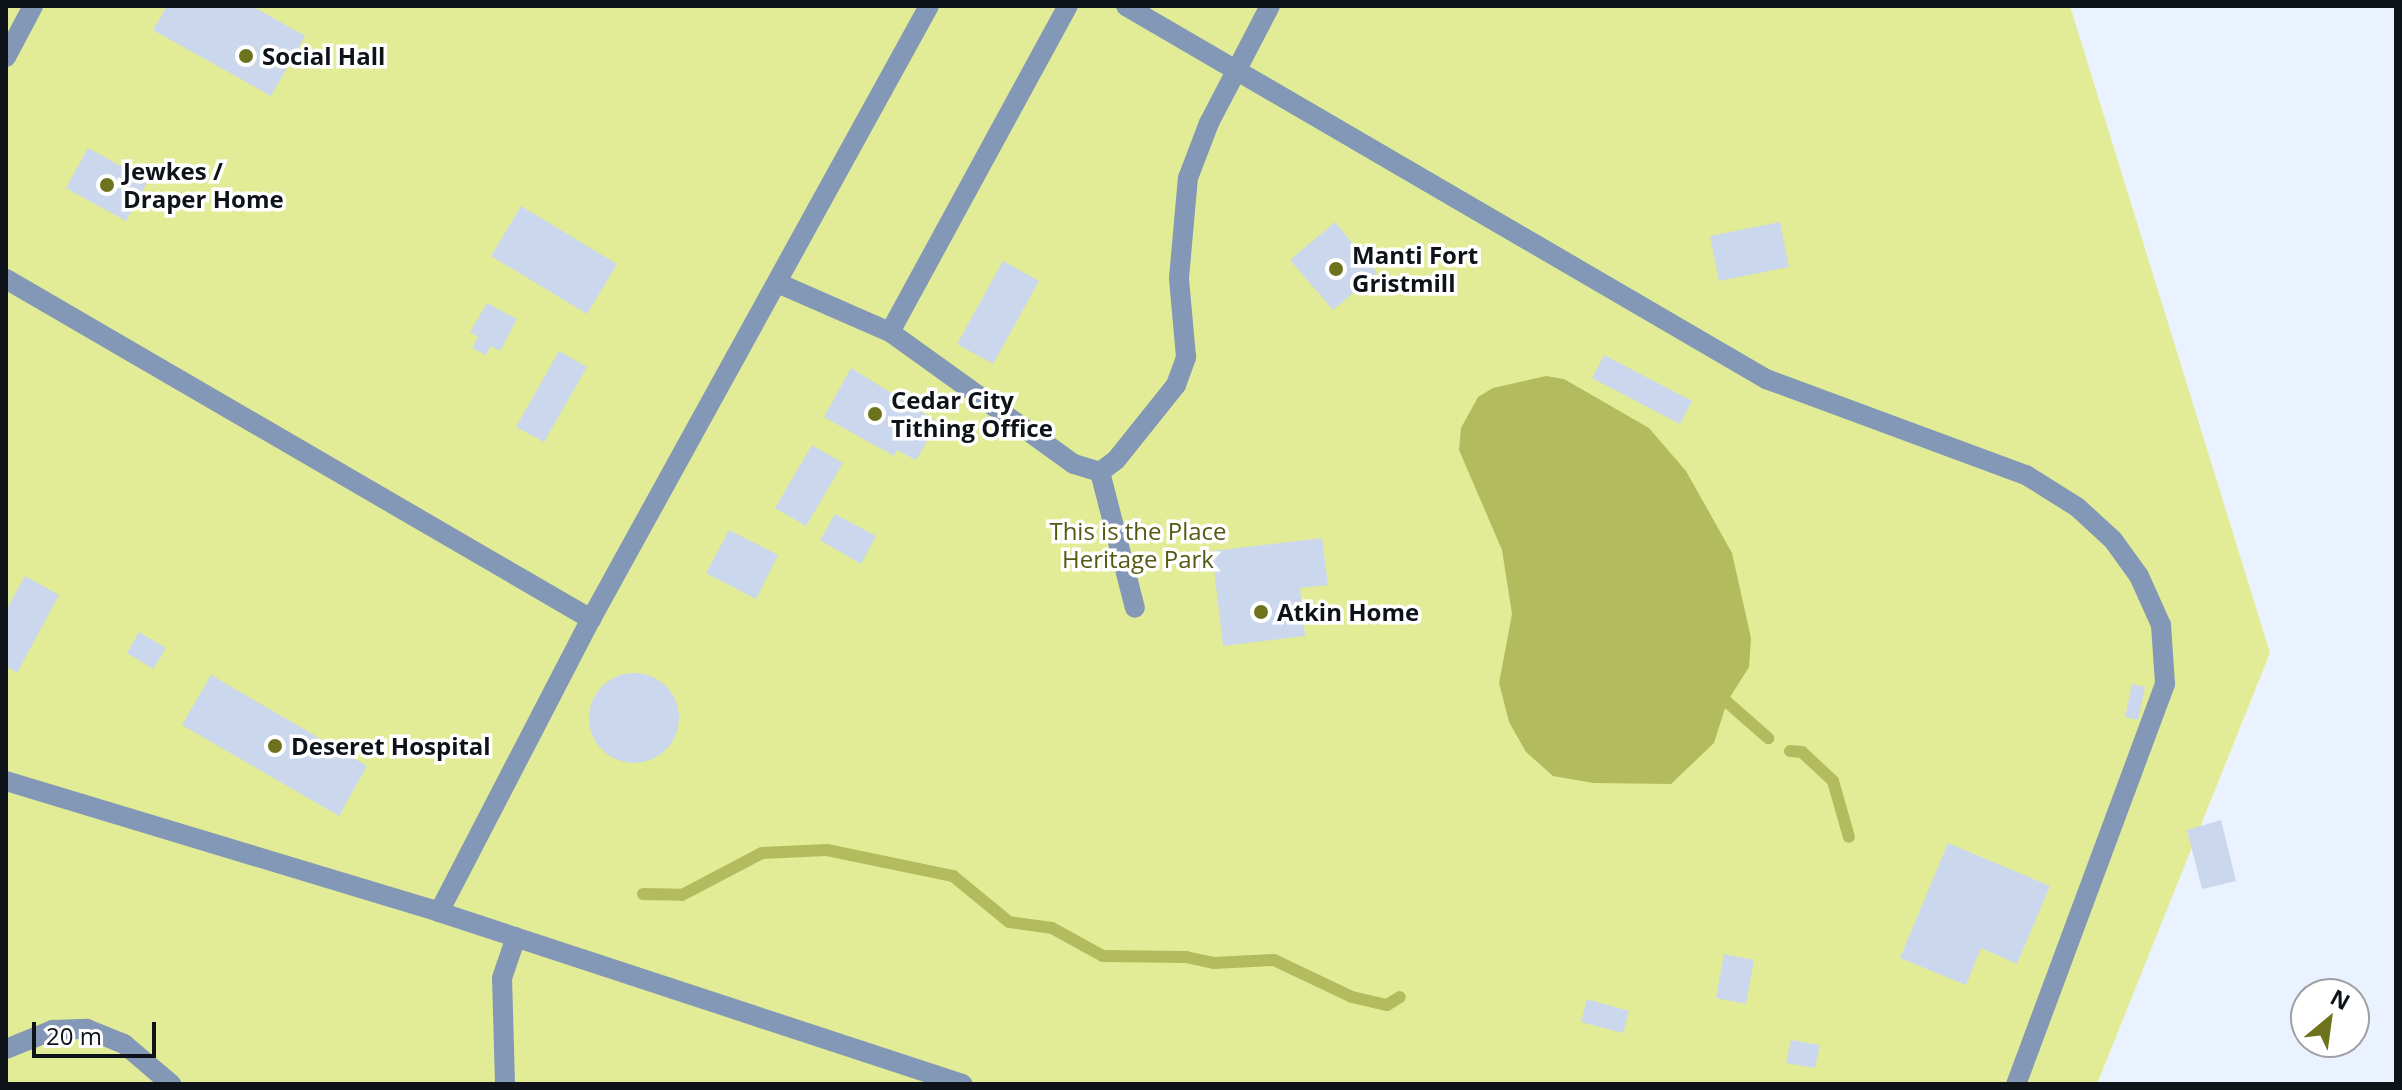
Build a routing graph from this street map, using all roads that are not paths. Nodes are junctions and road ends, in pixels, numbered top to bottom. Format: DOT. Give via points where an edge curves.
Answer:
graph roads {
  1 [pos="33,6"];
  2 [pos="929,6"];
  3 [pos="1068,6"];
  4 [pos="1126,6"];
  5 [pos="1270,6"];
  6 [pos="6,57"];
  7 [pos="1237,69"];
  8 [pos="6,279"];
  9 [pos="780,284"];
  10 [pos="890,332"];
  11 [pos="1100,472"];
  12 [pos="1135,608"];
  13 [pos="591,619"];
  14 [pos="6,781"];
  15 [pos="439,912"];
  16 [pos="516,937"];
  17 [pos="6,1049"];
  18 [pos="171,1084"];
  19 [pos="505,1084"];
  20 [pos="962,1084"];
  21 [pos="2016,1084"];
  1 -- 6 [label="lane"];
  2 -- 9 [label="lane"];
  3 -- 10 [label="lane"];
  4 -- 7 [label="lane"];
  5 -- 7 [label="lane"];
  7 -- 11 [label="lane" via="1188,178 1179,278 1186,357 1176,385 1116,460"];
  7 -- 21 [label="lane" via="1766,379 2026,475 2085,513 2124,554 2161,625 2165,684"];
  8 -- 13 [label="lane"];
  9 -- 10 [label="lane"];
  9 -- 13 [label="lane"];
  10 -- 11 [label="lane" via="1074,464"];
  11 -- 12 [label="lane"];
  13 -- 15 [label="lane"];
  14 -- 15 [label="lane"];
  15 -- 16 [label="lane"];
  16 -- 19 [label="lane" via="502,978"];
  16 -- 20 [label="lane"];
  17 -- 18 [label="lane" via="53,1030 87,1029 124,1044"];
}
